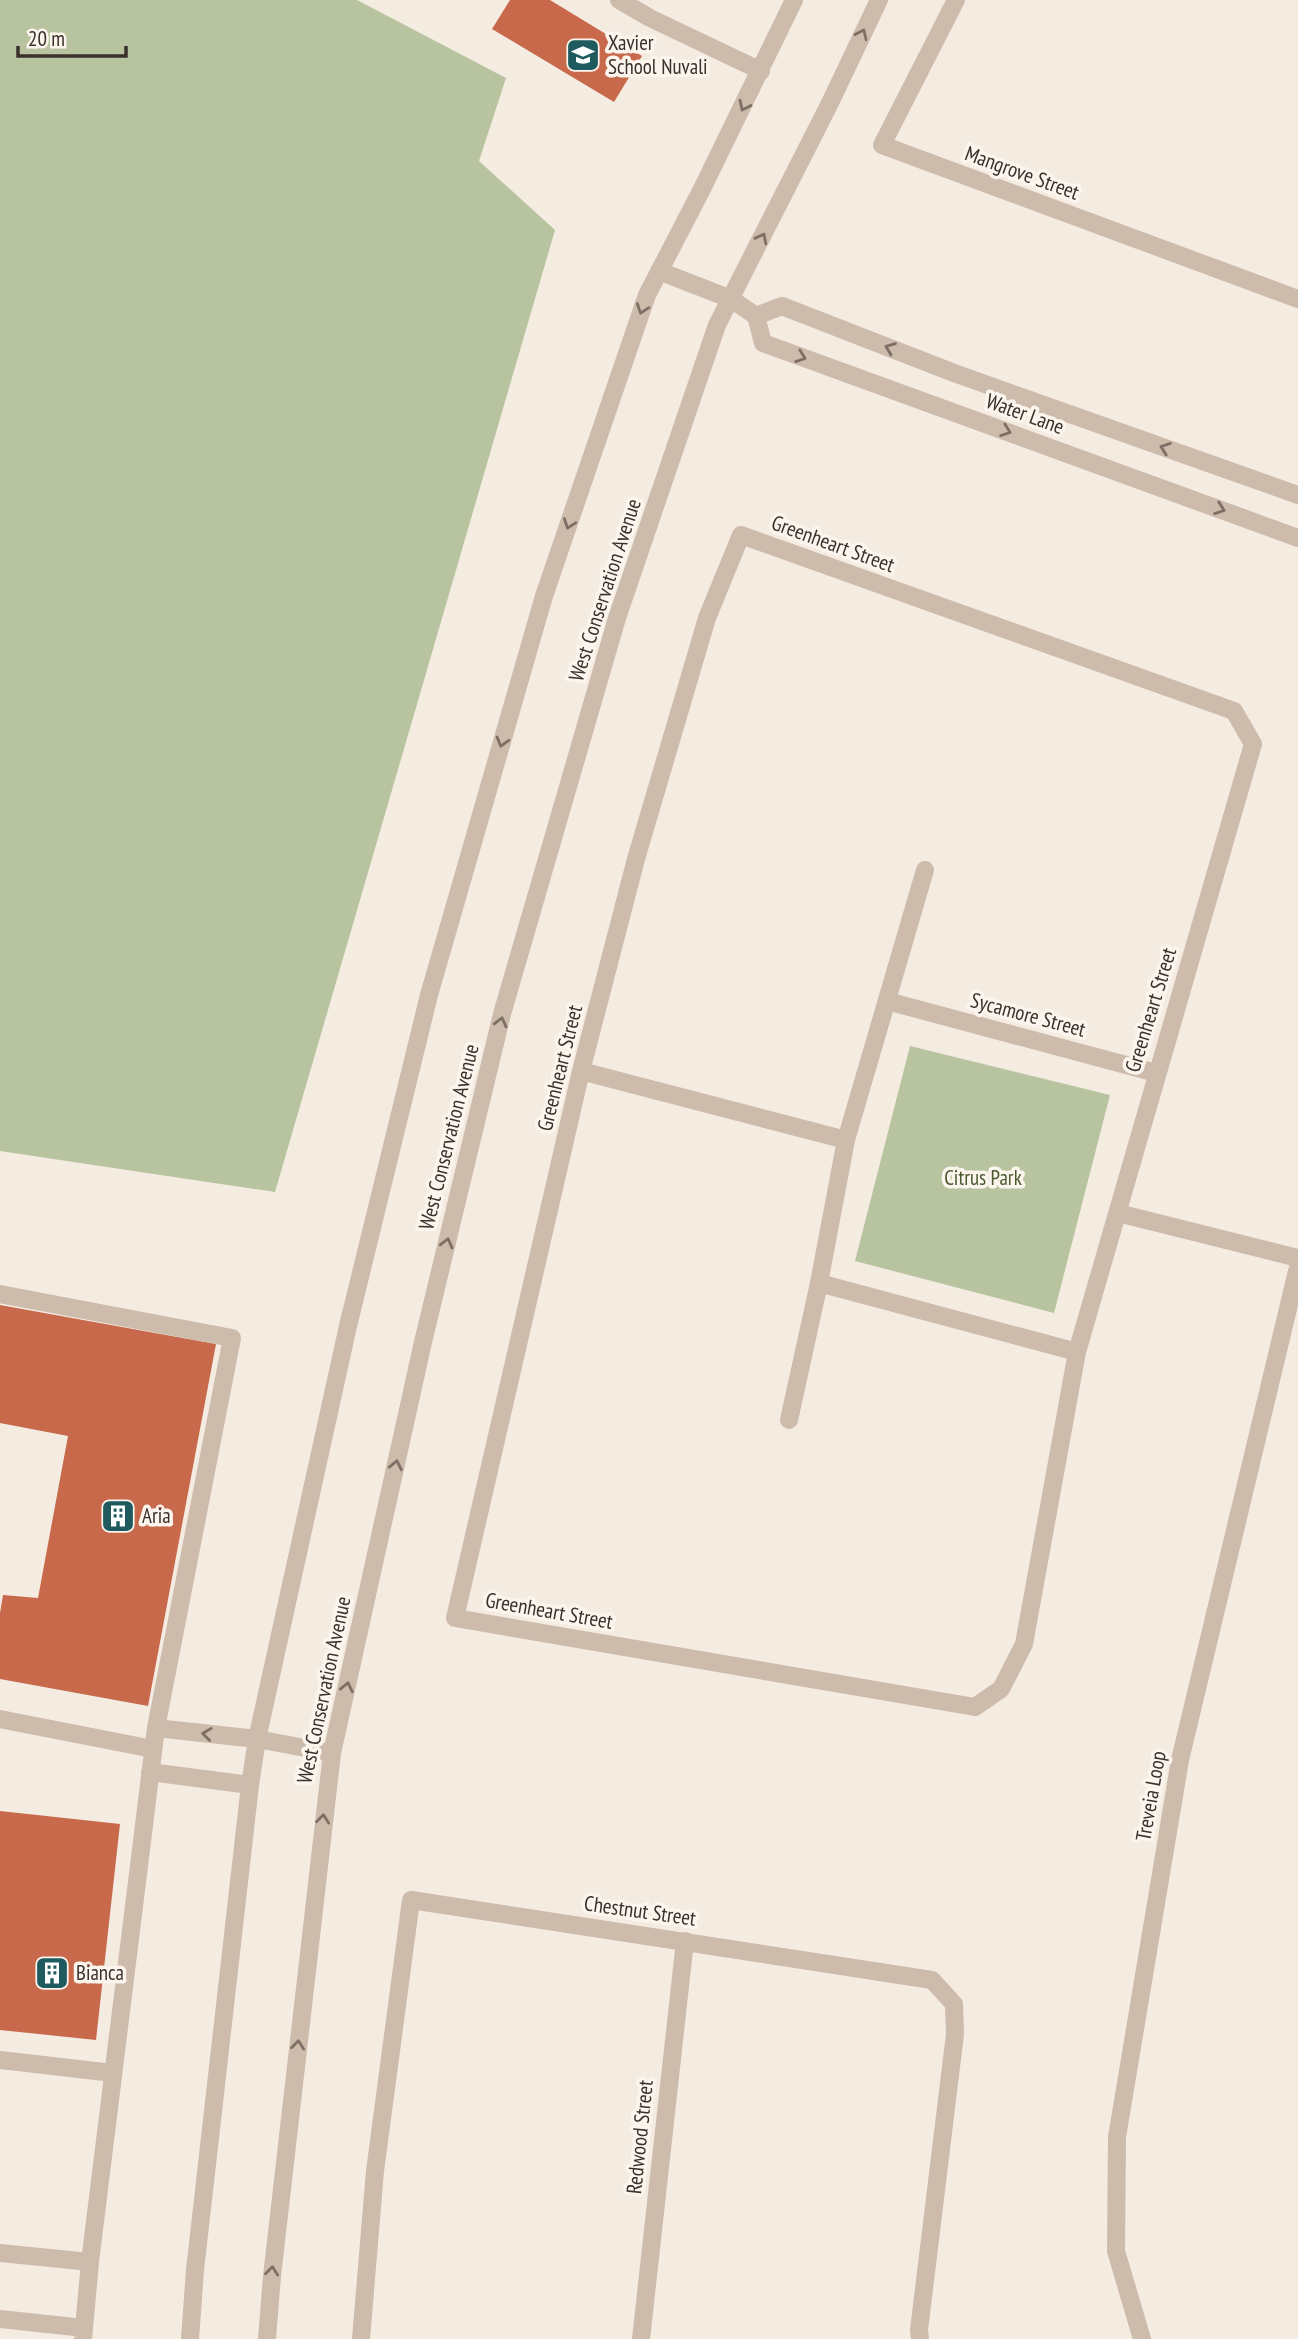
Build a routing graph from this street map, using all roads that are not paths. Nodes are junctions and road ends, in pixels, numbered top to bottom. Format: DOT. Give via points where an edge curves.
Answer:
graph roads {
  1 [pos="620,0"];
  2 [pos="794,0"];
  3 [pos="878,0"];
  4 [pos="956,0"];
  5 [pos="761,71"];
  6 [pos="659,271"];
  7 [pos="731,299"];
  8 [pos="1298,299"];
  9 [pos="756,316"];
  10 [pos="1298,495"];
  11 [pos="1298,538"];
  12 [pos="925,870"];
  13 [pos="887,1001"];
  14 [pos="581,1071"];
  15 [pos="1156,1073"];
  16 [pos="846,1140"];
  17 [pos="1118,1213"];
  18 [pos="1298,1258"];
  19 [pos="1298,1267"];
  20 [pos="818,1283"];
  21 [pos="0,1294"];
  22 [pos="1077,1352"];
  23 [pos="789,1420"];
  24 [pos="0,1719"];
  25 [pos="156,1728"];
  26 [pos="257,1740"];
  27 [pos="153,1749"];
  28 [pos="332,1753"];
  29 [pos="150,1772"];
  30 [pos="250,1785"];
  31 [pos="685,1941"];
  32 [pos="0,2060"];
  33 [pos="113,2074"];
  34 [pos="0,2253"];
  35 [pos="90,2262"];
  36 [pos="0,2319"];
  37 [pos="84,2333"];
  38 [pos="190,2339"];
  39 [pos="267,2339"];
  40 [pos="360,2339"];
  41 [pos="641,2339"];
  42 [pos="920,2339"];
  43 [pos="1142,2339"];
  1 -- 5 [label="street"];
  2 -- 5 [label="street"];
  7 -- 3 [label="street, West Conservation Avenue, one-way"];
  4 -- 8 [label="street, Mangrove Street" via="882,145"];
  5 -- 6 [label="street, one-way"];
  6 -- 7 [label="street"];
  6 -- 26 [label="street, one-way" via="544,596 429,995 348,1326"];
  7 -- 9 [label="street"];
  28 -- 7 [label="street, West Conservation Avenue, one-way" via="502,1014 617,618 717,325"];
  10 -- 9 [label="street, Water Lane, one-way" via="954,373 782,306"];
  9 -- 11 [label="street, Water Lane, one-way" via="763,343"];
  12 -- 13 [label="street"];
  13 -- 15 [label="street, Sycamore Street"];
  13 -- 16 [label="street"];
  14 -- 15 [label="street, Greenheart Street" via="636,859 707,618 741,535 1234,711 1253,744"];
  14 -- 16 [label="street"];
  14 -- 22 [label="street, Greenheart Street" via="455,1618 975,1707 1001,1689 1024,1644"];
  15 -- 17 [label="street, Greenheart Street"];
  16 -- 20 [label="street"];
  17 -- 18 [label="street"];
  17 -- 22 [label="street, Greenheart Street"];
  19 -- 43 [label="street, Treveia Loop" via="1180,1760 1116,2137 1116,2251"];
  20 -- 22 [label="street"];
  20 -- 23 [label="street"];
  21 -- 25 [label="street" via="232,1338"];
  24 -- 27 [label="street"];
  26 -- 25 [label="street, one-way"];
  25 -- 27 [label="street"];
  26 -- 28 [label="street"];
  26 -- 30 [label="street"];
  27 -- 29 [label="street"];
  39 -- 28 [label="street, West Conservation Avenue, one-way"];
  29 -- 30 [label="street"];
  29 -- 33 [label="street"];
  30 -- 38 [label="street"];
  31 -- 40 [label="street, Chestnut Street" via="411,1900 375,2171"];
  31 -- 41 [label="street, Redwood Street"];
  31 -- 42 [label="street, Chestnut Street" via="932,1980 954,2004 955,2034"];
  32 -- 33 [label="street"];
  33 -- 35 [label="street"];
  34 -- 35 [label="street"];
  35 -- 37 [label="street"];
  36 -- 37 [label="street"];
}
